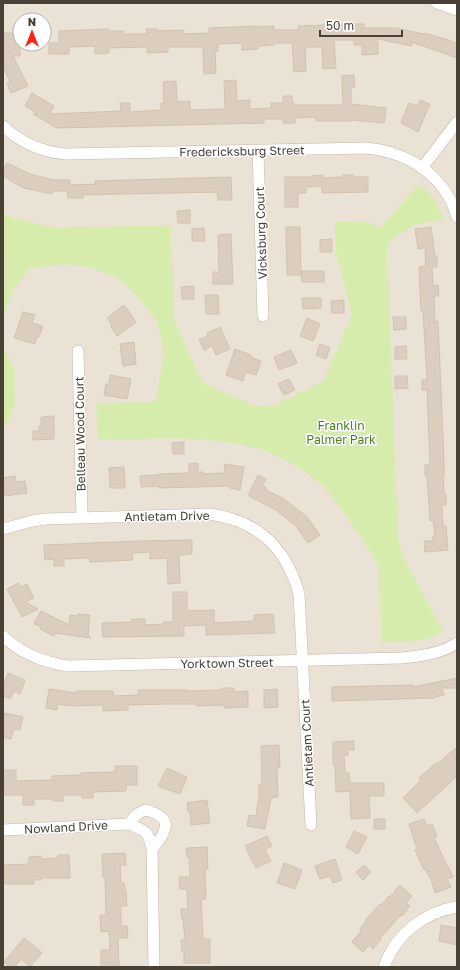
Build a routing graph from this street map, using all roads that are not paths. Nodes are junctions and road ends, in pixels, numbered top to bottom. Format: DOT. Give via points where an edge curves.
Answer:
graph roads {
  1 [pos="437,3"];
  2 [pos="457,10"];
  3 [pos="457,122"];
  4 [pos="3,126"];
  5 [pos="258,151"];
  6 [pos="422,168"];
  7 [pos="457,218"];
  8 [pos="263,316"];
  9 [pos="78,351"];
  10 [pos="82,517"];
  11 [pos="3,529"];
  12 [pos="3,636"];
  13 [pos="457,643"];
  14 [pos="302,661"];
  15 [pos="129,824"];
  16 [pos="311,825"];
  17 [pos="3,830"];
  18 [pos="152,848"];
  19 [pos="457,907"];
  20 [pos="154,967"];
  21 [pos="384,967"];
  1 -- 2 [label="street"];
  3 -- 6 [label="street"];
  4 -- 5 [label="street, Fredericksburg Street" via="35,148 66,154"];
  5 -- 6 [label="street, Fredericksburg Street" via="374,149 401,156"];
  5 -- 8 [label="street, Vicksburg Court"];
  6 -- 7 [label="street, Fredericksburg Street" via="443,189"];
  9 -- 10 [label="street, Belleau Wood Court"];
  10 -- 11 [label="street, Antietam Drive" via="32,521"];
  10 -- 14 [label="street, Antietam Drive" via="210,514 235,520 257,531 279,551 295,580 301,604"];
  12 -- 14 [label="street, Yorktown Street" via="30,656 67,666"];
  13 -- 14 [label="street, Yorktown Street" via="449,648 418,657"];
  14 -- 16 [label="street, Antietam Court"];
  15 -- 17 [label="street, Nowland Drive"];
  15 -- 18 [label="street" via="145,831"];
  15 -- 18 [label="street" via="136,815 145,810 160,815 166,828"];
  18 -- 20 [label="street"];
  19 -- 21 [label="street" via="430,915 407,931 391,951"];
}
